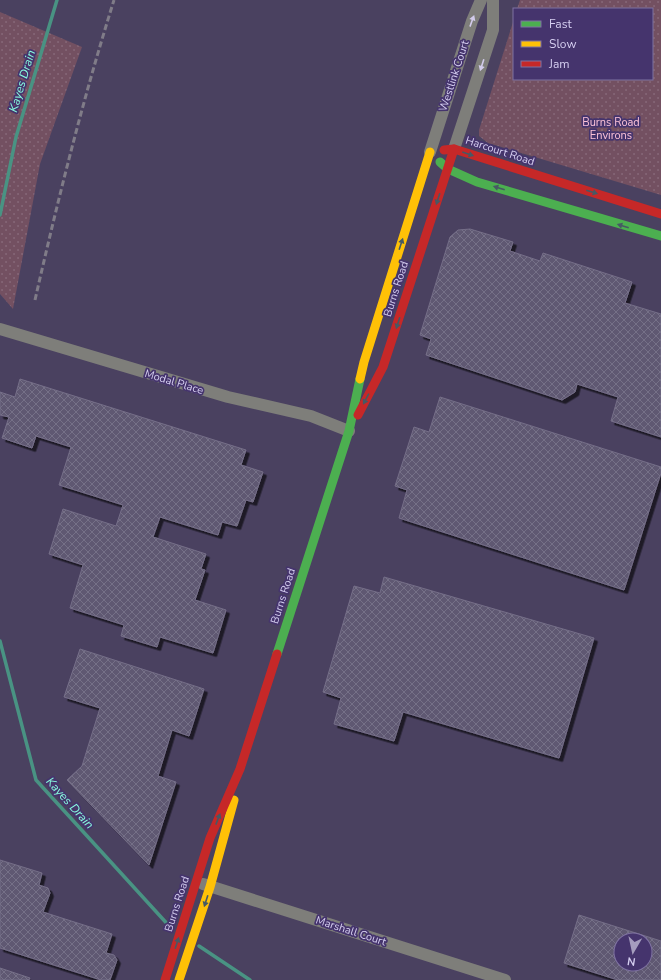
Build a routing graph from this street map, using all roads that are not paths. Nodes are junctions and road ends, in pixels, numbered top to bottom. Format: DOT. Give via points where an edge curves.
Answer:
graph roads {
  1 [pos="481,0"];
  2 [pos="493,0"];
  3 [pos="454,149"];
  4 [pos="430,152"];
  5 [pos="448,169"];
  6 [pos="661,214"];
  7 [pos="661,236"];
  8 [pos="0,329"];
  9 [pos="349,431"];
  10 [pos="240,768"];
  11 [pos="196,882"];
  12 [pos="210,887"];
  13 [pos="165,980"];
  14 [pos="179,980"];
  15 [pos="505,980"];
  4 -- 1 [label="street, Westlink Court, one-way"];
  2 -- 3 [label="street, Westlink Court, one-way" via="493,30"];
  3 -- 4 [label="street, Harcourt Road"];
  3 -- 5 [label="street, Burns Road"];
  3 -- 6 [label="street, Harcourt Road, one-way"];
  4 -- 5 [label="street"];
  9 -- 4 [label="street, Burns Road, one-way" via="364,362"];
  7 -- 5 [label="street, one-way" via="477,182"];
  5 -- 9 [label="street, Burns Road, one-way" via="384,367"];
  8 -- 9 [label="street, Modal Place" via="228,398 311,416"];
  9 -- 10 [label="street, Burns Road"];
  11 -- 10 [label="street, Burns Road, one-way" via="223,806"];
  10 -- 12 [label="street, Burns Road" via="232,811"];
  11 -- 12 [label="street, Marshall Court"];
  13 -- 11 [label="street, Burns Road, one-way"];
  12 -- 14 [label="street, Burns Road, one-way"];
  12 -- 15 [label="street, Marshall Court"];
}
